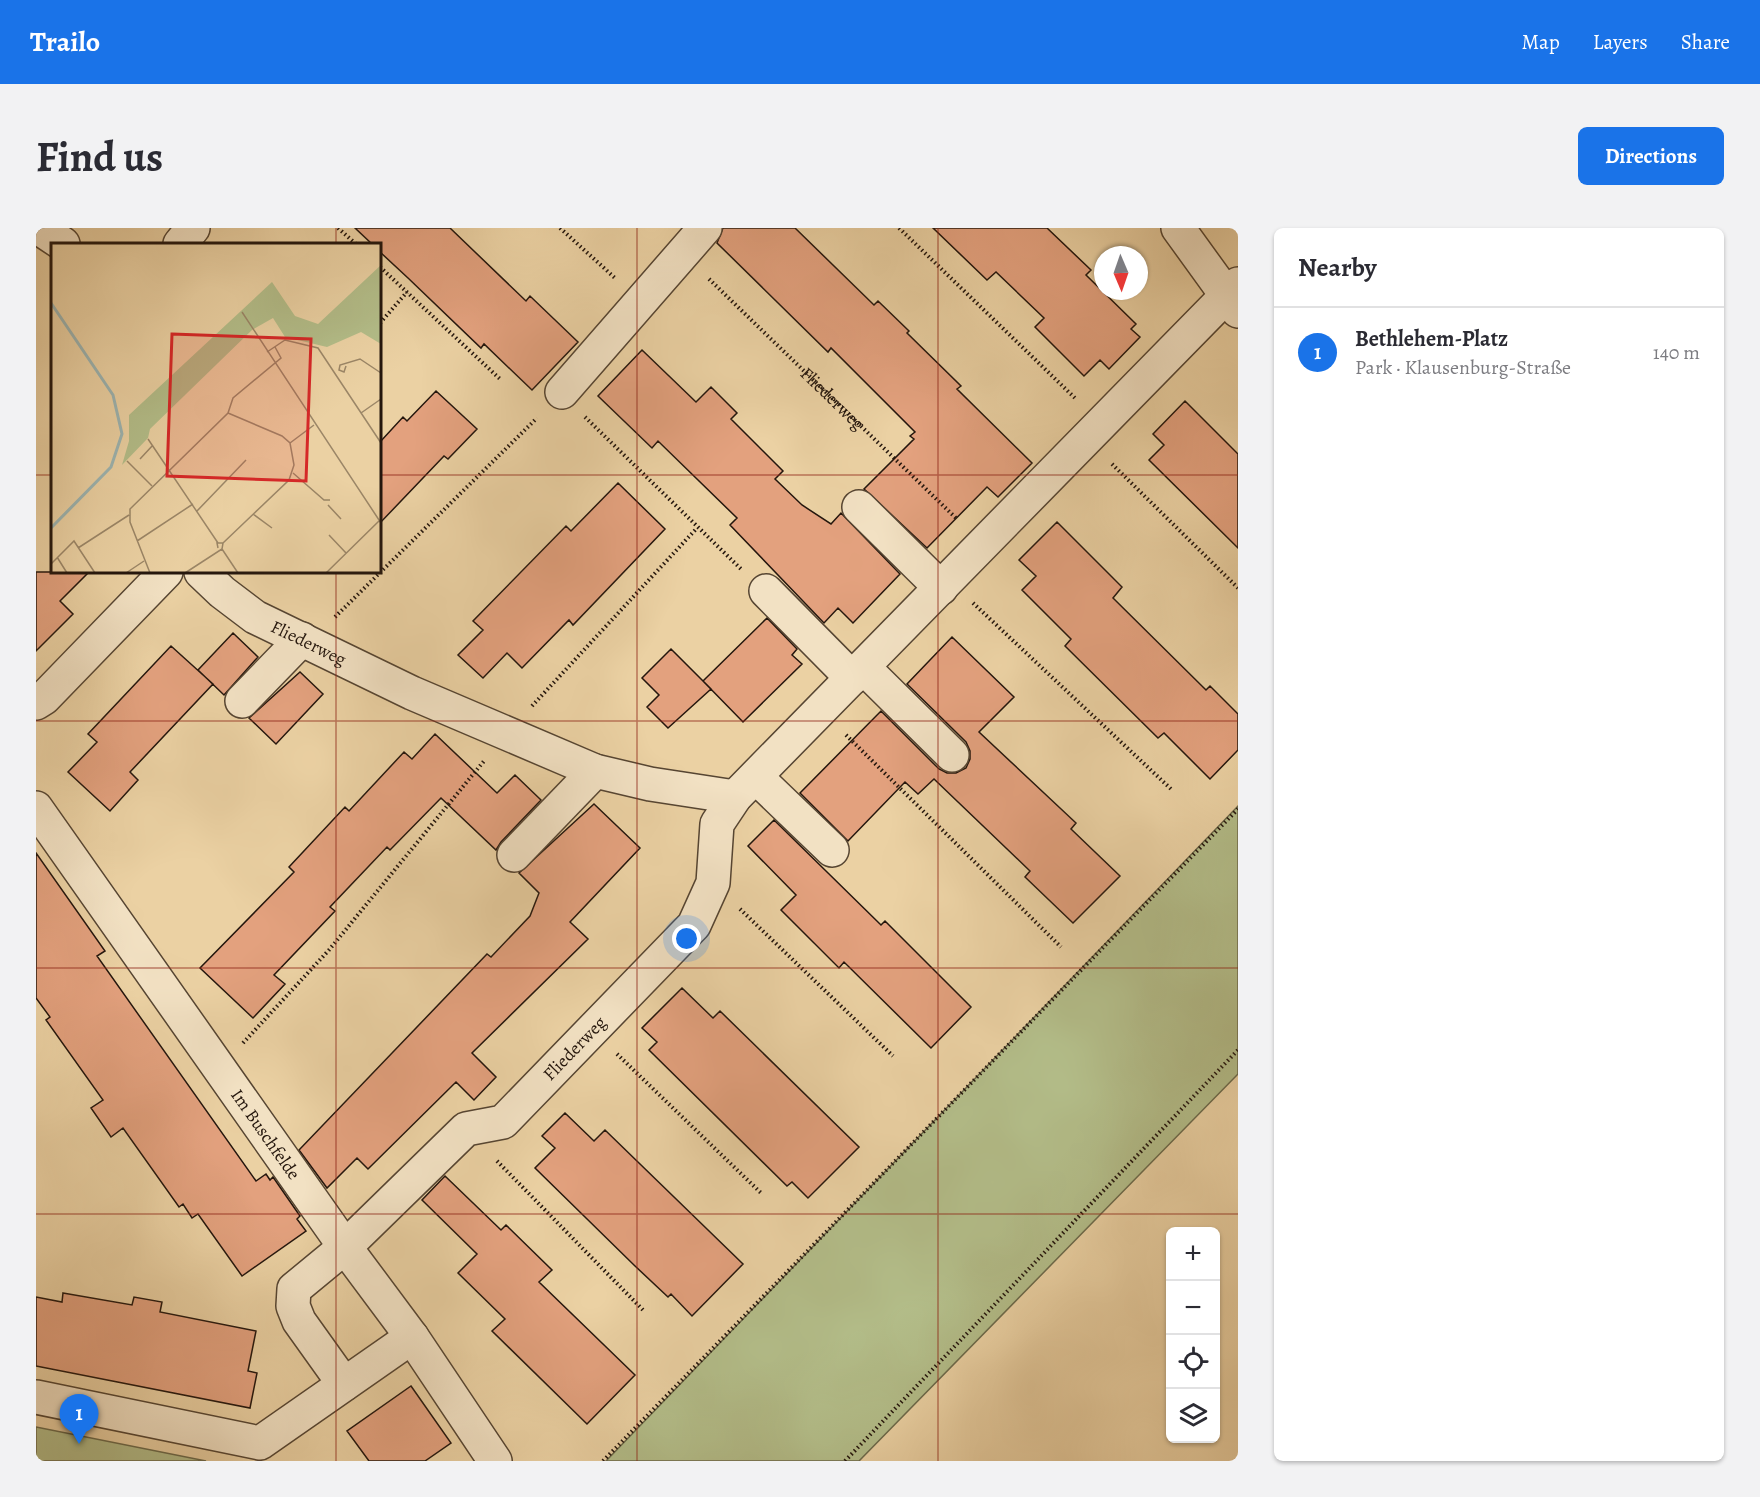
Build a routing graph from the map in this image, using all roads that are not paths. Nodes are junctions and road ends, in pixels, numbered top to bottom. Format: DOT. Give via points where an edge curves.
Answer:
graph roads {
  1 [pos="39,228"];
  2 [pos="193,228"];
  3 [pos="705,228"];
  4 [pos="1178,228"];
  5 [pos="62,243"];
  6 [pos="181,243"];
  7 [pos="1234,297"];
  8 [pos="562,392"];
  9 [pos="859,507"];
  10 [pos="165,573"];
  11 [pos="222,578"];
  12 [pos="944,584"];
  13 [pos="766,591"];
  14 [pos="305,640"];
  15 [pos="857,673"];
  16 [pos="242,701"];
  17 [pos="36,703"];
  18 [pos="952,754"];
  19 [pos="595,771"];
  20 [pos="745,787"];
  21 [pos="36,808"];
  22 [pos="832,850"];
  23 [pos="514,855"];
  24 [pos="345,1247"];
  25 [pos="412,1336"];
  26 [pos="344,1384"];
  27 [pos="36,1397"];
  28 [pos="495,1461"];
  1 -- 5 [label="street"];
  2 -- 6 [label="street"];
  3 -- 8 [label="street"];
  4 -- 7 [label="street"];
  7 -- 12 [label="street, Fliederweg"];
  9 -- 12 [label="street"];
  10 -- 17 [label="street"];
  11 -- 14 [label="street, Fliederweg" via="255,617"];
  12 -- 15 [label="street, Fliederweg"];
  13 -- 15 [label="street"];
  14 -- 16 [label="street"];
  14 -- 19 [label="street, Fliederweg" via="412,693"];
  15 -- 18 [label="street"];
  15 -- 20 [label="street, Fliederweg"];
  19 -- 20 [label="street, Fliederweg" via="650,784"];
  19 -- 23 [label="street"];
  20 -- 22 [label="street"];
  20 -- 24 [label="street, Fliederweg" via="717,824 713,883 694,925 503,1122 466,1129"];
  21 -- 24 [label="street, Im Buschfelde"];
  24 -- 25 [label="street, Im Buschfelde"];
  24 -- 26 [label="street" via="294,1288 293,1306 299,1321"];
  25 -- 26 [label="street"];
  25 -- 28 [label="street, Im Buschfelde"];
  26 -- 27 [label="street" via="260,1443"];
}
